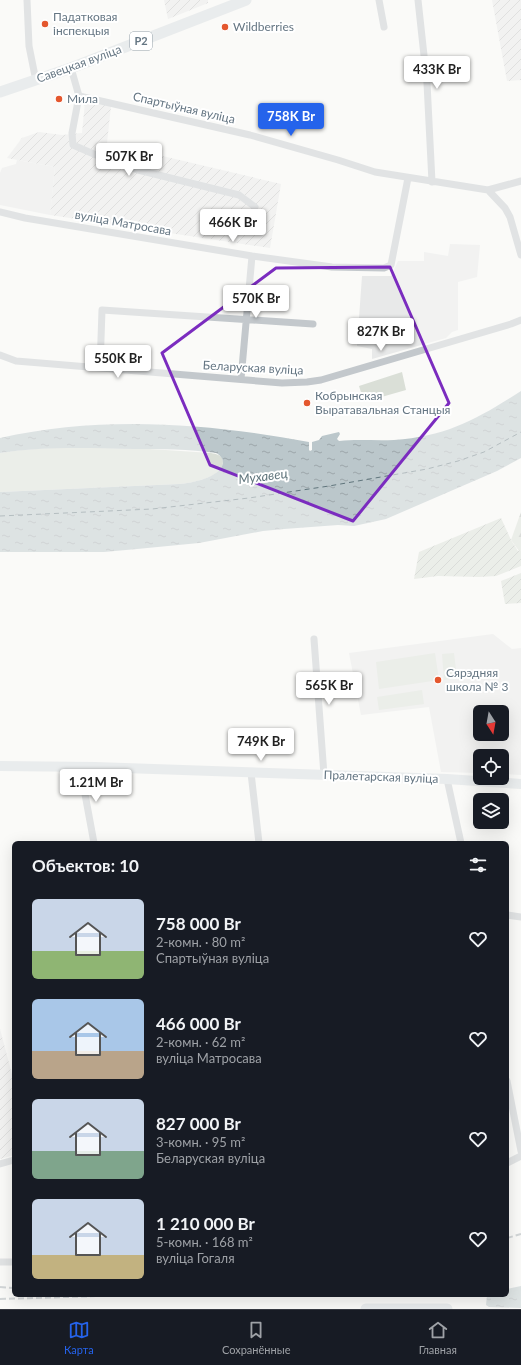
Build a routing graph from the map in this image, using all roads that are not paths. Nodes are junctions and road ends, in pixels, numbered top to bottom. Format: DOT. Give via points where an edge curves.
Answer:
graph roads {
  1 [pos="28,0"];
  2 [pos="246,0"];
  3 [pos="379,0"];
  4 [pos="418,0"];
  5 [pos="384,27"];
  6 [pos="71,68"];
  7 [pos="36,81"];
  8 [pos="0,92"];
  9 [pos="79,96"];
  10 [pos="408,178"];
  11 [pos="521,181"];
  12 [pos="432,182"];
  13 [pos="488,190"];
  14 [pos="255,207"];
  15 [pos="0,212"];
  16 [pos="521,255"];
  17 [pos="252,256"];
  18 [pos="246,319"];
  19 [pos="521,320"];
  20 [pos="313,324"];
  21 [pos="0,355"];
  22 [pos="100,368"];
  23 [pos="241,379"];
  24 [pos="314,638"];
  25 [pos="0,766"];
  26 [pos="80,767"];
  27 [pos="251,773"];
  28 [pos="324,776"];
  29 [pos="447,779"];
  30 [pos="521,784"];
  31 [pos="94,841"];
  32 [pos="259,841"];
  33 [pos="461,841"];
  34 [pos="509,915"];
  35 [pos="521,917"];
  36 [pos="509,1091"];
  37 [pos="521,1152"];
  38 [pos="521,1156"];
  39 [pos="12,1161"];
  40 [pos="509,1162"];
  41 [pos="0,1164"];
  42 [pos="0,1262"];
  43 [pos="12,1262"];
  44 [pos="366,1309"];
  45 [pos="430,1309"];
  46 [pos="446,1309"];
  1 -- 7 [label="street" via="29,46"];
  2 -- 6 [label="main road, Савецкая вуліца / Р2"];
  3 -- 5 [label="street"];
  4 -- 12 [label="street" via="427,83"];
  6 -- 7 [label="main road, Савецкая вуліца / Р2"];
  6 -- 9 [label="street"];
  7 -- 8 [label="main road, Савецкая вуліца / Р2"];
  9 -- 10 [label="street, Спартыўная вуліца" via="250,135 375,172"];
  9 -- 14 [label="street" via="72,133 73,145 138,170 240,195"];
  10 -- 12 [label="street, Спартыўная вуліца"];
  10 -- 17 [label="street, вуліца Матросава" via="391,265 384,268 332,267"];
  11 -- 13 [label="street, Спартыўная вуліца"];
  12 -- 13 [label="street, Спартыўная вуліца"];
  13 -- 16 [label="street" via="510,217"];
  15 -- 17 [label="street, вуліца Матросава"];
  17 -- 18 [label="street"];
  18 -- 20 [label="street"];
  18 -- 22 [label="street" via="102,310"];
  18 -- 23 [label="street"];
  19 -- 23 [label="street, Беларуская вуліца" via="320,380 282,383"];
  21 -- 22 [label="street, Беларуская вуліца" via="16,361"];
  22 -- 23 [label="street, Беларуская вуліца"];
  24 -- 28 [label="street"];
  25 -- 26 [label="main road, Пралетарская вуліца"];
  26 -- 27 [label="main road, Пралетарская вуліца"];
  26 -- 31 [label="street"];
  27 -- 28 [label="main road, Пралетарская вуліца"];
  27 -- 32 [label="street"];
  28 -- 29 [label="main road, Пралетарская вуліца"];
  29 -- 30 [label="main road, Пралетарская вуліца"];
  29 -- 33 [label="street"];
  34 -- 35 [label="street"];
  36 -- 37 [label="street"];
  38 -- 40 [label="street"];
  39 -- 41 [label="street"];
  42 -- 43 [label="street"];
  44 -- 45 [label="main road"];
  45 -- 46 [label="main road"];
}
